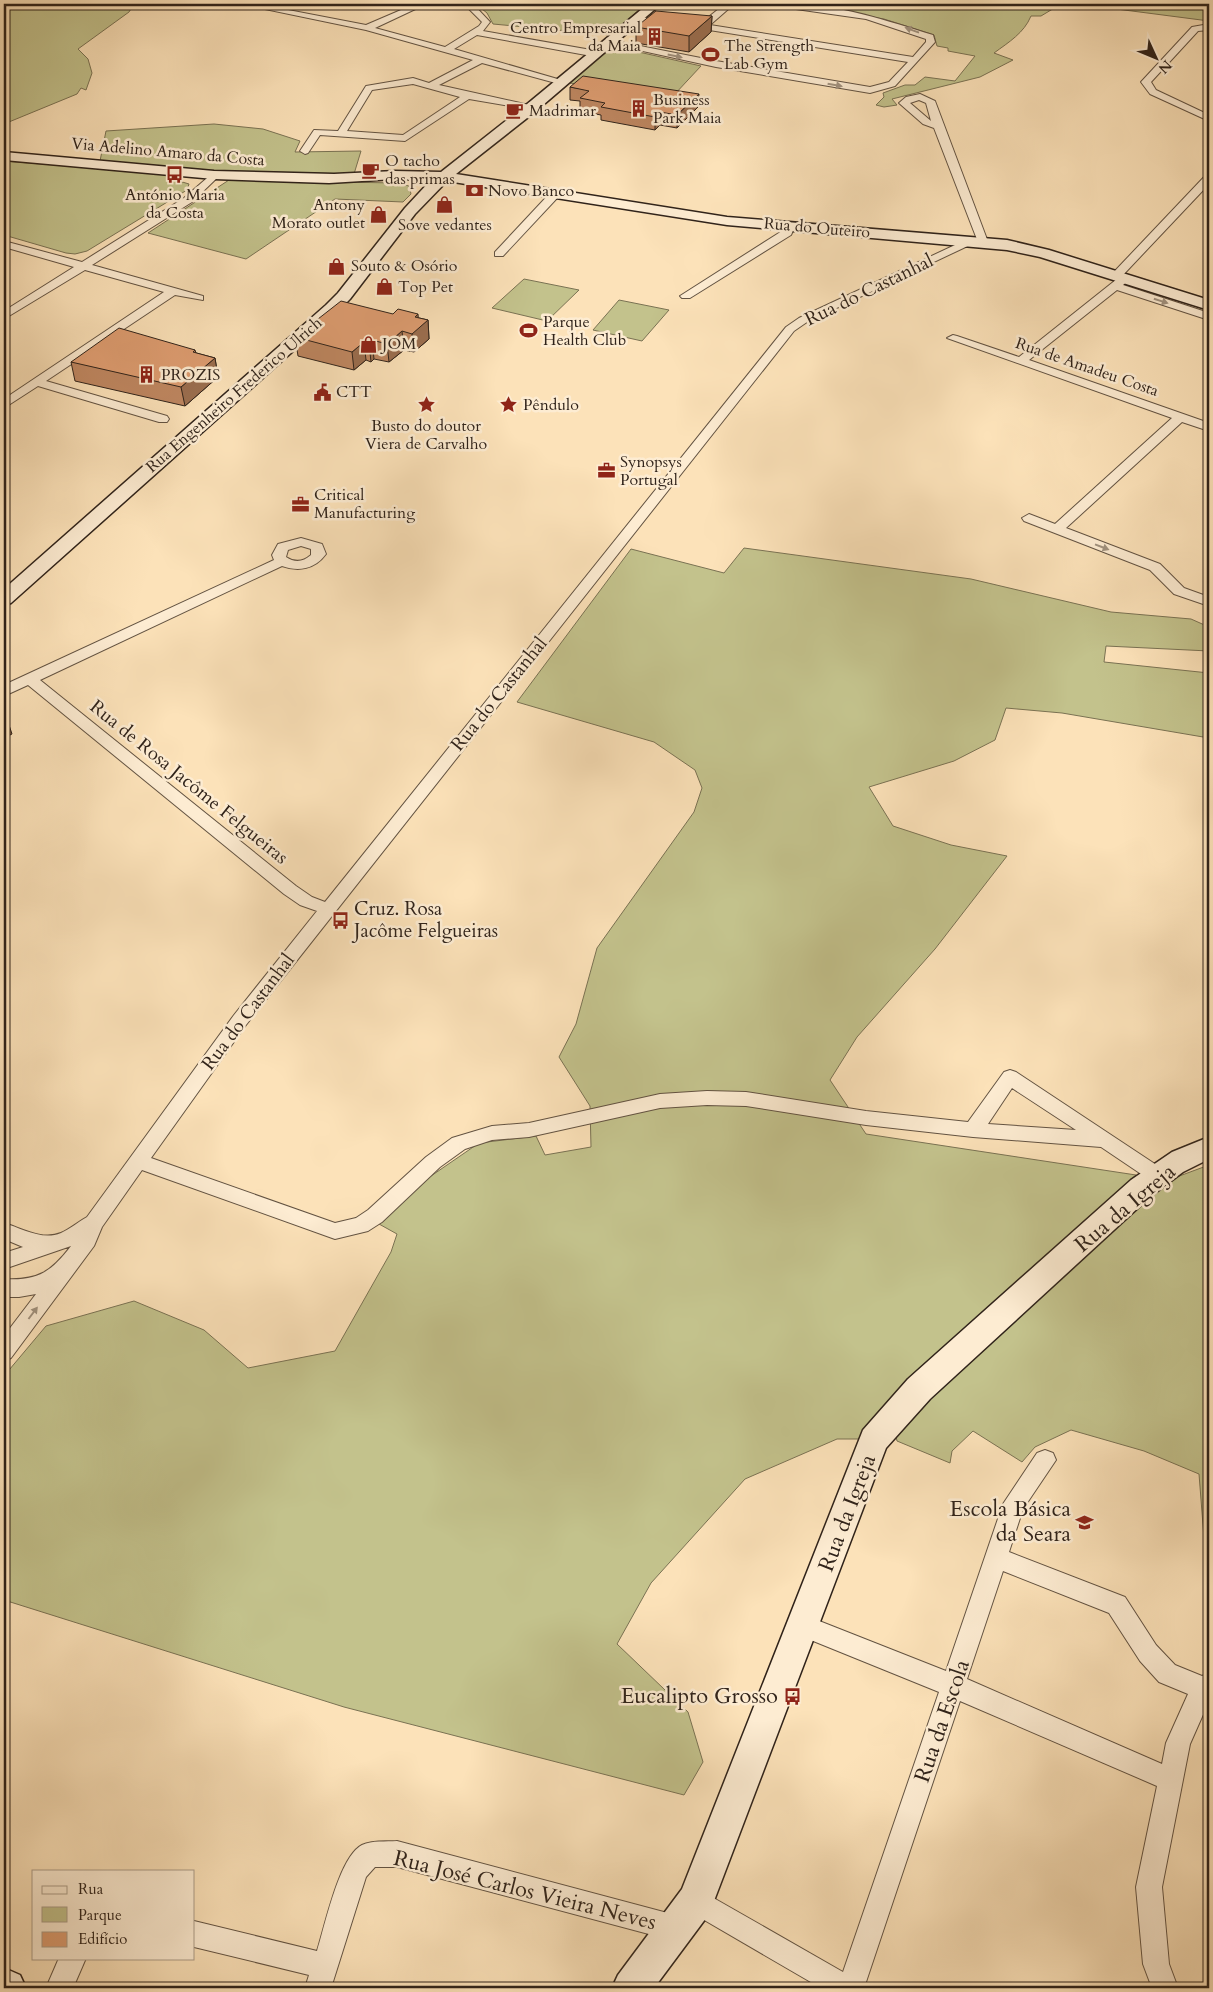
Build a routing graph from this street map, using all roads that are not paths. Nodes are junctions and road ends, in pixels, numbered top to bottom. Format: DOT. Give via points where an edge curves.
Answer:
graph roads {
  1 [pos="245,4"];
  2 [pos="422,4"];
  3 [pos="468,4"];
  4 [pos="656,4"];
  5 [pos="730,4"];
  6 [pos="782,4"];
  7 [pos="637,20"];
  8 [pos="703,26"];
  9 [pos="1209,27"];
  10 [pos="367,28"];
  11 [pos="474,32"];
  12 [pos="610,43"];
  13 [pos="446,50"];
  14 [pos="597,54"];
  15 [pos="480,60"];
  16 [pos="914,60"];
  17 [pos="563,82"];
  18 [pos="430,86"];
  19 [pos="467,96"];
  20 [pos="531,108"];
  21 [pos="1209,118"];
  22 [pos="938,126"];
  23 [pos="341,133"];
  24 [pos="305,151"];
  25 [pos="4,156"];
  26 [pos="214,174"];
  27 [pos="1209,178"];
  28 [pos="329,179"];
  29 [pos="437,182"];
  30 [pos="556,193"];
  31 [pos="790,226"];
  32 [pos="976,242"];
  33 [pos="4,244"];
  34 [pos="499,254"];
  35 [pos="84,266"];
  36 [pos="1119,280"];
  37 [pos="173,291"];
  38 [pos="686,296"];
  39 [pos="198,298"];
  40 [pos="1209,305"];
  41 [pos="4,316"];
  42 [pos="1209,316"];
  43 [pos="953,338"];
  44 [pos="1021,361"];
  45 [pos="36,382"];
  46 [pos="4,404"];
  47 [pos="1180,417"];
  48 [pos="163,419"];
  49 [pos="1209,427"];
  50 [pos="1029,518"];
  51 [pos="1057,529"];
  52 [pos="282,561"];
  53 [pos="4,600"];
  54 [pos="1209,602"];
  55 [pos="30,679"];
  56 [pos="4,691"];
  57 [pos="328,909"];
  58 [pos="973,1130"];
  59 [pos="1104,1140"];
  60 [pos="1209,1148"];
  61 [pos="138,1161"];
  62 [pos="1157,1175"];
  63 [pos="94,1223"];
  64 [pos="4,1231"];
  65 [pos="54,1245"];
  66 [pos="4,1261"];
  67 [pos="64,1272"];
  68 [pos="4,1288"];
  69 [pos="4,1352"];
  70 [pos="1045,1460"];
  71 [pos="996,1558"];
  72 [pos="804,1626"];
  73 [pos="954,1686"];
  74 [pos="1206,1687"];
  75 [pos="1171,1780"];
  76 [pos="696,1901"];
  77 [pos="675,1928"];
  78 [pos="195,1934"];
  79 [pos="72,1960"];
  80 [pos="321,1977"];
  81 [pos="4,1987"];
  82 [pos="8,1988"];
  83 [pos="60,1988"];
  84 [pos="631,1988"];
  85 [pos="846,1988"];
  86 [pos="851,1988"];
  87 [pos="1165,1988"];
  1 -- 10 [label="street"];
  2 -- 10 [label="street"];
  3 -- 11 [label="street" via="486,22"];
  4 -- 7 [label="main road, Rua Engenheiro Frederico Ulrich"];
  5 -- 8 [label="street"];
  16 -- 6 [label="street, one-way" via="931,42 930,37 866,17"];
  7 -- 8 [label="street"];
  7 -- 12 [label="main road, Rua Engenheiro Frederico Ulrich"];
  8 -- 16 [label="street"];
  9 -- 21 [label="street" via="1195,29 1146,82 1153,92"];
  10 -- 13 [label="street"];
  11 -- 13 [label="street"];
  11 -- 14 [label="street"];
  12 -- 14 [label="main road, Rua Engenheiro Frederico Ulrich"];
  12 -- 16 [label="street, one-way" via="870,90 892,84"];
  13 -- 15 [label="street"];
  14 -- 17 [label="main road, Rua Engenheiro Frederico Ulrich"];
  15 -- 17 [label="street"];
  15 -- 18 [label="street"];
  17 -- 20 [label="main road, Rua Engenheiro Frederico Ulrich"];
  18 -- 19 [label="street"];
  18 -- 23 [label="street" via="413,81 369,88"];
  19 -- 20 [label="street"];
  19 -- 23 [label="street" via="405,138"];
  20 -- 29 [label="main road, Rua Engenheiro Frederico Ulrich"];
  22 -- 32 [label="street"];
  23 -- 24 [label="street" via="317,132"];
  25 -- 26 [label="main road, Via Adelino Amaro da Costa"];
  26 -- 28 [label="main road, Via Adelino Amaro da Costa"];
  26 -- 35 [label="street" via="188,200"];
  27 -- 36 [label="street"];
  28 -- 29 [label="main road, Via Adelino Amaro da Costa"];
  28 -- 29 [label="main road, Via Adelino Amaro da Costa" via="395,175"];
  29 -- 30 [label="main road, Rua do Outeiro" via="507,185"];
  29 -- 53 [label="main road, Rua Engenheiro Frederico Ulrich" via="332,308"];
  30 -- 31 [label="main road, Rua do Outeiro" via="695,217"];
  30 -- 34 [label="street"];
  31 -- 32 [label="main road, Rua do Outeiro"];
  31 -- 38 [label="street" via="787,233"];
  32 -- 36 [label="main road, Rua do Outeiro" via="1044,254"];
  32 -- 57 [label="street, Rua do Castanhal" via="803,320 790,329"];
  33 -- 35 [label="street"];
  35 -- 37 [label="street"];
  35 -- 41 [label="street"];
  36 -- 40 [label="main road, Rua do Outeiro"];
  36 -- 42 [label="street, Rua do Outeiro, one-way"];
  36 -- 44 [label="street"];
  37 -- 39 [label="street"];
  37 -- 45 [label="street"];
  43 -- 44 [label="street, Rua de Amadeu Costa"];
  44 -- 47 [label="street, Rua de Amadeu Costa"];
  45 -- 46 [label="street"];
  45 -- 48 [label="street"];
  47 -- 49 [label="street, Rua de Amadeu Costa"];
  47 -- 51 [label="street"];
  50 -- 51 [label="street"];
  51 -- 54 [label="street, one-way" via="1155,567 1179,591"];
  52 -- 55 [label="street"];
  55 -- 56 [label="street"];
  55 -- 57 [label="street, Rua de Rosa Jacôme Felgueiras" via="290,890 306,901"];
  57 -- 61 [label="street, Rua do Castanhal" via="240,1020"];
  58 -- 59 [label="street"];
  58 -- 59 [label="street" via="1010,1077"];
  58 -- 61 [label="street" via="815,1112 746,1099 660,1101 529,1130 492,1133 459,1143 433,1162 375,1216 361,1225 335,1231"];
  59 -- 62 [label="street"];
  60 -- 62 [label="main road, Rua da Igreja" via="1197,1151"];
  61 -- 63 [label="street, Rua do Castanhal"];
  62 -- 72 [label="main road, Rua da Igreja" via="919,1389 874,1440"];
  63 -- 65 [label="street, Rua do Castanhal"];
  63 -- 67 [label="street, Rua do Castanhal" via="87,1240"];
  64 -- 65 [label="street" via="31,1243"];
  65 -- 66 [label="street, Rua do Castanhal"];
  67 -- 68 [label="street, Rua do Castanhal" via="39,1285 18,1290"];
  69 -- 67 [label="street, Rua do Castanhal, one-way"];
  70 -- 71 [label="street, Rua da Escola" via="1014,1504"];
  71 -- 73 [label="street, Rua da Escola"];
  71 -- 74 [label="street" via="1117,1605 1148,1653 1167,1674"];
  72 -- 73 [label="street"];
  72 -- 76 [label="main road, Rua da Igreja"];
  73 -- 75 [label="street"];
  73 -- 86 [label="street, Rua da Escola"];
  74 -- 75 [label="street" via="1178,1744"];
  75 -- 87 [label="street" via="1149,1886 1156,1964"];
  76 -- 77 [label="main road, Rua da Igreja"];
  76 -- 85 [label="street"];
  77 -- 80 [label="street, Rua José Carlos Vieira Neves" via="397,1854 369,1855 356,1869"];
  77 -- 84 [label="main road, Rua da Igreja"];
  78 -- 80 [label="street"];
  79 -- 83 [label="street"];
  81 -- 82 [label="main road"];
}
